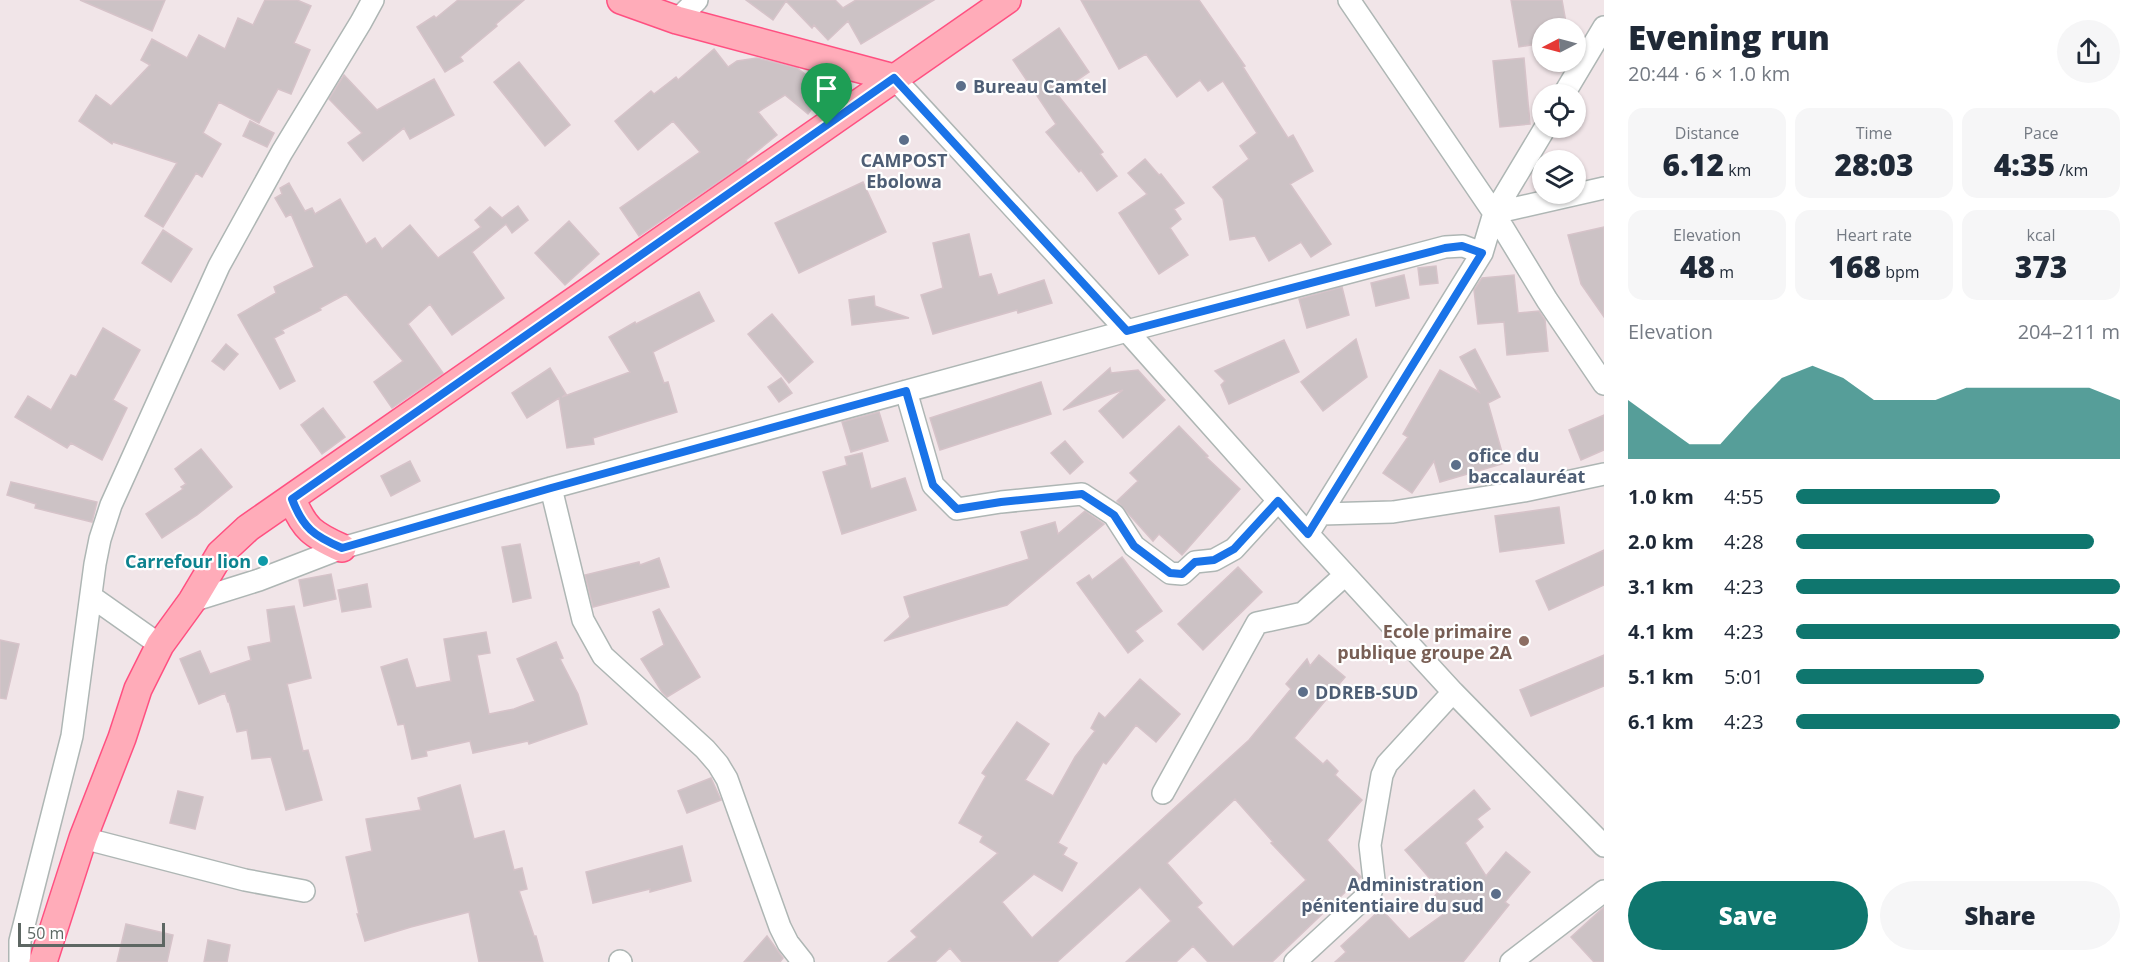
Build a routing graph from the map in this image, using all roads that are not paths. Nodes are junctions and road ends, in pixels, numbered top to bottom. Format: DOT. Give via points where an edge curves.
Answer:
graph roads {
  1 [pos="373,0"];
  2 [pos="621,0"];
  3 [pos="696,0"];
  4 [pos="1007,0"];
  5 [pos="1349,0"];
  6 [pos="677,20"];
  7 [pos="1604,27"];
  8 [pos="894,78"];
  9 [pos="1570,84"];
  10 [pos="1539,138"];
  11 [pos="1604,188"];
  12 [pos="1494,213"];
  13 [pos="1482,253"];
  14 [pos="1127,331"];
  15 [pos="1604,384"];
  16 [pos="906,391"];
  17 [pos="1604,474"];
  18 [pos="551,488"];
  19 [pos="292,499"];
  20 [pos="1278,501"];
  21 [pos="1322,514"];
  22 [pos="1308,534"];
  23 [pos="342,548"];
  24 [pos="1345,575"];
  25 [pos="92,597"];
  26 [pos="192,601"];
  27 [pos="160,645"];
  28 [pos="1453,692"];
  29 [pos="1163,793"];
  30 [pos="83,838"];
  31 [pos="1604,846"];
  32 [pos="304,891"];
  33 [pos="1604,891"];
  34 [pos="20,962"];
  35 [pos="43,962"];
  36 [pos="803,962"];
  37 [pos="1295,962"];
  38 [pos="1511,962"];
  1 -- 25 [label="street" via="219,266 111,505 98,547"];
  2 -- 6 [label="main road"];
  3 -- 6 [label="street"];
  4 -- 8 [label="main road"];
  5 -- 12 [label="street"];
  6 -- 8 [label="main road"];
  7 -- 9 [label="street"];
  8 -- 14 [label="street"];
  8 -- 19 [label="main road"];
  10 -- 12 [label="street"];
  11 -- 12 [label="street"];
  12 -- 13 [label="street"];
  12 -- 15 [label="street"];
  13 -- 14 [label="street" via="1462,246 1445,248"];
  13 -- 21 [label="street"];
  14 -- 16 [label="street"];
  14 -- 20 [label="street"];
  16 -- 18 [label="street"];
  16 -- 20 [label="street" via="933,485 957,509 1082,494 1114,515 1134,546 1170,573 1182,574 1195,562 1214,560 1234,549"];
  17 -- 21 [label="street" via="1393,512"];
  18 -- 23 [label="street"];
  18 -- 36 [label="street" via="583,620 592,639 603,656 718,764 727,779 780,927"];
  19 -- 23 [label="main road" via="300,520 312,532"];
  19 -- 26 [label="main road" via="248,528 220,554"];
  20 -- 22 [label="street"];
  21 -- 22 [label="street"];
  22 -- 24 [label="street"];
  23 -- 26 [label="street"];
  24 -- 28 [label="street"];
  24 -- 29 [label="street" via="1303,613 1257,623"];
  25 -- 27 [label="street"];
  25 -- 34 [label="street" via="72,736 20,941"];
  26 -- 27 [label="main road"];
  27 -- 30 [label="main road" via="138,689"];
  28 -- 31 [label="street"];
  28 -- 37 [label="street" via="1387,764 1382,775 1370,845 1374,880 1371,892"];
  30 -- 32 [label="street"];
  30 -- 35 [label="main road"];
  33 -- 38 [label="street"];
}
